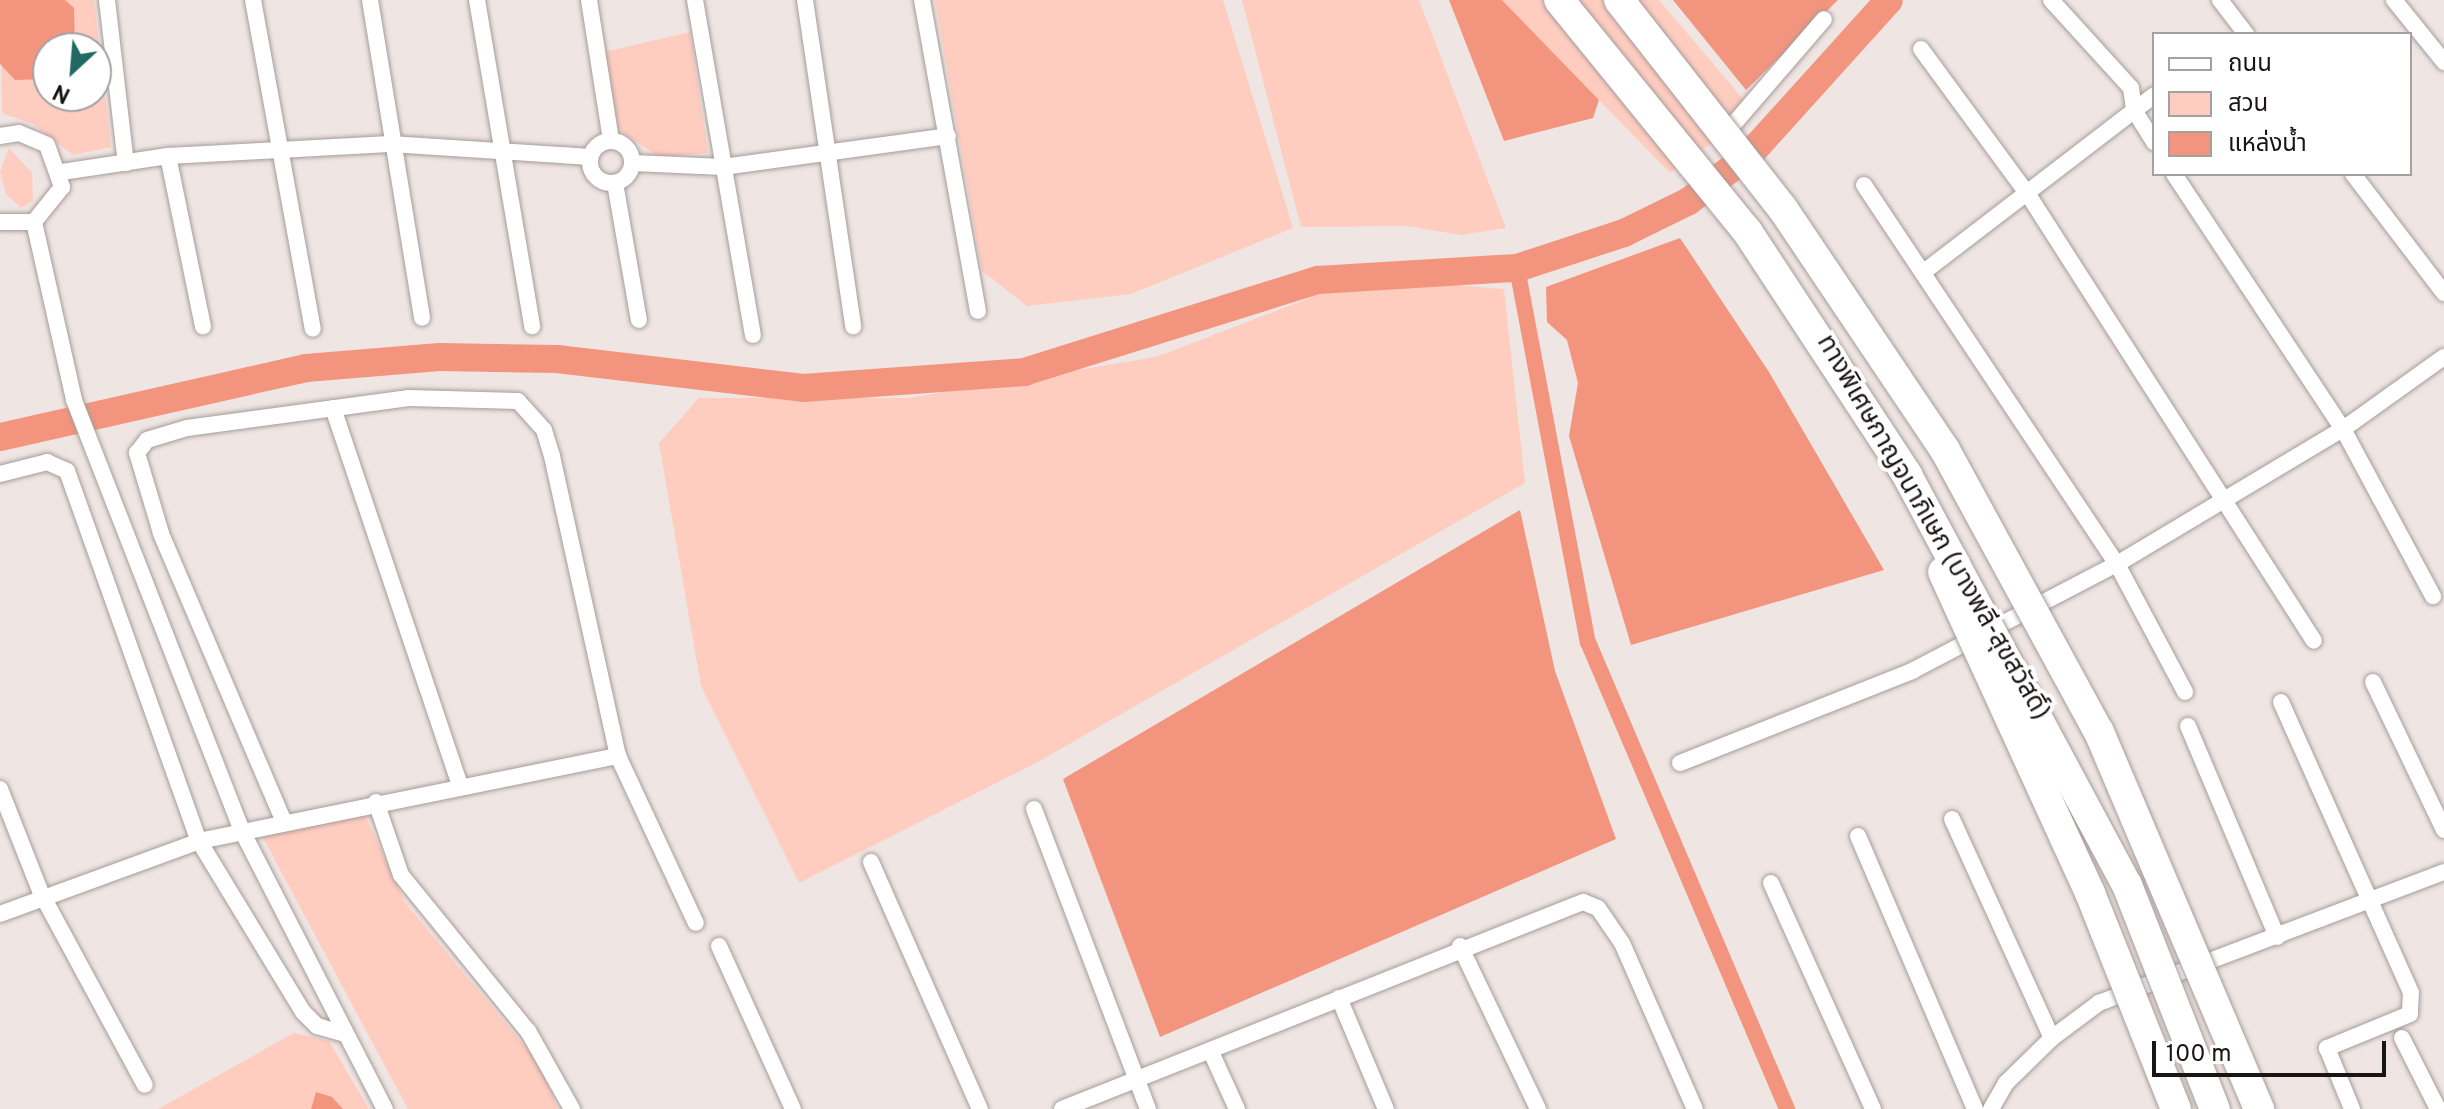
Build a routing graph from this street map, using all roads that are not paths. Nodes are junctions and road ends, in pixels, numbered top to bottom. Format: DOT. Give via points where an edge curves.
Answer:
graph roads {
  1 [pos="107,0"];
  2 [pos="253,0"];
  3 [pos="370,0"];
  4 [pos="477,0"];
  5 [pos="589,0"];
  6 [pos="695,0"];
  7 [pos="805,0"];
  8 [pos="922,0"];
  9 [pos="1559,0"];
  10 [pos="1619,0"];
  11 [pos="2051,0"];
  12 [pos="2220,0"];
  13 [pos="2394,0"];
  14 [pos="1824,19"];
  15 [pos="2241,32"];
  16 [pos="1921,49"];
  17 [pos="2444,62"];
  18 [pos="2152,96"];
  19 [pos="2134,110"];
  20 [pos="1726,133"];
  21 [pos="0,136"];
  22 [pos="948,136"];
  23 [pos="2152,139"];
  24 [pos="611,140"];
  25 [pos="390,144"];
  26 [pos="276,151"];
  27 [pos="500,153"];
  28 [pos="830,154"];
  29 [pos="168,156"];
  30 [pos="590,157"];
  31 [pos="126,163"];
  32 [pos="633,163"];
  33 [pos="723,167"];
  34 [pos="62,172"];
  35 [pos="2175,176"];
  36 [pos="2355,176"];
  37 [pos="615,183"];
  38 [pos="1864,185"];
  39 [pos="2029,196"];
  40 [pos="0,222"];
  41 [pos="34,222"];
  42 [pos="1925,271"];
  43 [pos="2444,293"];
  44 [pos="978,311"];
  45 [pos="422,318"];
  46 [pos="639,320"];
  47 [pos="203,326"];
  48 [pos="532,326"];
  49 [pos="853,326"];
  50 [pos="313,329"];
  51 [pos="753,335"];
  52 [pos="2444,357"];
  53 [pos="333,408"];
  54 [pos="2343,429"];
  55 [pos="0,474"];
  56 [pos="1907,475"];
  57 [pos="2229,499"];
  58 [pos="2117,564"];
  59 [pos="2433,596"];
  60 [pos="2314,641"];
  61 [pos="2373,682"];
  62 [pos="2185,692"];
  63 [pos="2281,702"];
  64 [pos="2188,726"];
  65 [pos="618,756"];
  66 [pos="1680,763"];
  67 [pos="459,783"];
  68 [pos="0,789"];
  69 [pos="376,802"];
  70 [pos="1034,809"];
  71 [pos="1952,819"];
  72 [pos="284,822"];
  73 [pos="2444,830"];
  74 [pos="242,831"];
  75 [pos="1858,836"];
  76 [pos="199,841"];
  77 [pos="871,862"];
  78 [pos="2444,872"];
  79 [pos="1771,883"];
  80 [pos="41,893"];
  81 [pos="2367,898"];
  82 [pos="0,914"];
  83 [pos="696,923"];
  84 [pos="2277,937"];
  85 [pos="719,946"];
  86 [pos="1460,946"];
  87 [pos="1339,998"];
  88 [pos="342,1033"];
  89 [pos="2052,1038"];
  90 [pos="2402,1038"];
  91 [pos="1211,1052"];
  92 [pos="1140,1081"];
  93 [pos="145,1085"];
  94 [pos="385,1109"];
  95 [pos="572,1109"];
  96 [pos="793,1109"];
  97 [pos="980,1109"];
  98 [pos="1062,1109"];
  99 [pos="1148,1109"];
  100 [pos="1237,1109"];
  101 [pos="1386,1109"];
  102 [pos="1538,1109"];
  103 [pos="1695,1109"];
  104 [pos="1873,1109"];
  105 [pos="1975,1109"];
  106 [pos="1991,1109"];
  107 [pos="2176,1109"];
  108 [pos="2215,1109"];
  109 [pos="2259,1109"];
  110 [pos="2352,1109"];
  111 [pos="2438,1109"];
  1 -- 31 [label="street"];
  2 -- 26 [label="street"];
  3 -- 25 [label="street"];
  4 -- 27 [label="street"];
  5 -- 24 [label="street"];
  6 -- 33 [label="street"];
  7 -- 28 [label="street"];
  8 -- 22 [label="street"];
  9 -- 56 [label="highway, ทางพิเศษกาญจนาภิเษก (บางพลี-สุขสวัสดิ์), bridge" via="1747,231"];
  10 -- 20 [label="highway, ทางพิเศษกาญจนาภิเษก (บางพลี-สุขสวัสดิ์), bridge"];
  11 -- 19 [label="street" via="2131,88"];
  12 -- 15 [label="street"];
  13 -- 17 [label="street"];
  14 -- 20 [label="street"];
  16 -- 39 [label="street"];
  18 -- 19 [label="street"];
  19 -- 23 [label="street"];
  19 -- 39 [label="street"];
  20 -- 109 [label="highway, ทางพิเศษกาญจนาภิเษก (บางพลี-สุขสวัสดิ์), bridge" via="1857,312 2041,617 2165,874"];
  21 -- 34 [label="street" via="34,137"];
  22 -- 28 [label="street"];
  22 -- 44 [label="street"];
  24 -- 30 [label="street"];
  24 -- 32 [label="street" via="624,144"];
  25 -- 26 [label="street"];
  25 -- 27 [label="street"];
  25 -- 45 [label="street"];
  26 -- 29 [label="street"];
  26 -- 50 [label="street"];
  27 -- 30 [label="street"];
  27 -- 48 [label="street"];
  28 -- 33 [label="street"];
  28 -- 49 [label="street"];
  29 -- 31 [label="street"];
  29 -- 47 [label="street"];
  30 -- 37 [label="street" via="596,176"];
  31 -- 34 [label="street"];
  32 -- 33 [label="street"];
  32 -- 37 [label="street"];
  33 -- 51 [label="street"];
  34 -- 41 [label="street" via="56,202"];
  35 -- 54 [label="street"];
  36 -- 43 [label="street"];
  37 -- 46 [label="street"];
  38 -- 42 [label="street"];
  39 -- 42 [label="street"];
  39 -- 57 [label="street"];
  40 -- 41 [label="street"];
  41 -- 74 [label="street" via="74,400"];
  42 -- 58 [label="street"];
  52 -- 54 [label="street"];
  53 -- 65 [label="street" via="494,397 534,414 552,456"];
  53 -- 67 [label="street"];
  53 -- 72 [label="street" via="166,431 137,453 161,533"];
  54 -- 57 [label="street"];
  54 -- 59 [label="street"];
  55 -- 76 [label="street" via="47,462 67,471"];
  56 -- 107 [label="highway, bridge"];
  56 -- 108 [label="highway, ทางพิเศษกาญจนาภิเษก (บางพลี-สุขสวัสดิ์), bridge" via="2127,885"];
  57 -- 58 [label="street"];
  57 -- 60 [label="street"];
  58 -- 62 [label="street"];
  58 -- 66 [label="street" via="1912,671"];
  61 -- 73 [label="street"];
  63 -- 81 [label="street"];
  64 -- 84 [label="street"];
  65 -- 67 [label="street"];
  65 -- 83 [label="street"];
  67 -- 69 [label="street"];
  68 -- 80 [label="street"];
  69 -- 72 [label="street"];
  69 -- 95 [label="street" via="401,875 528,1031"];
  70 -- 92 [label="street"];
  71 -- 89 [label="street"];
  72 -- 74 [label="street"];
  74 -- 76 [label="street"];
  74 -- 88 [label="street"];
  75 -- 105 [label="street"];
  76 -- 80 [label="street"];
  76 -- 88 [label="street" via="303,1012 317,1026"];
  77 -- 97 [label="street"];
  78 -- 81 [label="street"];
  79 -- 104 [label="street"];
  80 -- 82 [label="street"];
  80 -- 93 [label="street"];
  81 -- 84 [label="street"];
  81 -- 110 [label="street" via="2413,1006 2397,1023 2327,1048"];
  84 -- 89 [label="street" via="2099,1003"];
  85 -- 96 [label="street"];
  86 -- 87 [label="street"];
  86 -- 102 [label="street"];
  86 -- 103 [label="street" via="1567,903 1598,908 1622,943"];
  87 -- 91 [label="street"];
  87 -- 101 [label="street"];
  88 -- 94 [label="street"];
  89 -- 106 [label="street" via="2006,1083"];
  90 -- 111 [label="street"];
  91 -- 92 [label="street"];
  91 -- 100 [label="street"];
  92 -- 98 [label="street"];
  92 -- 99 [label="street"];
}
